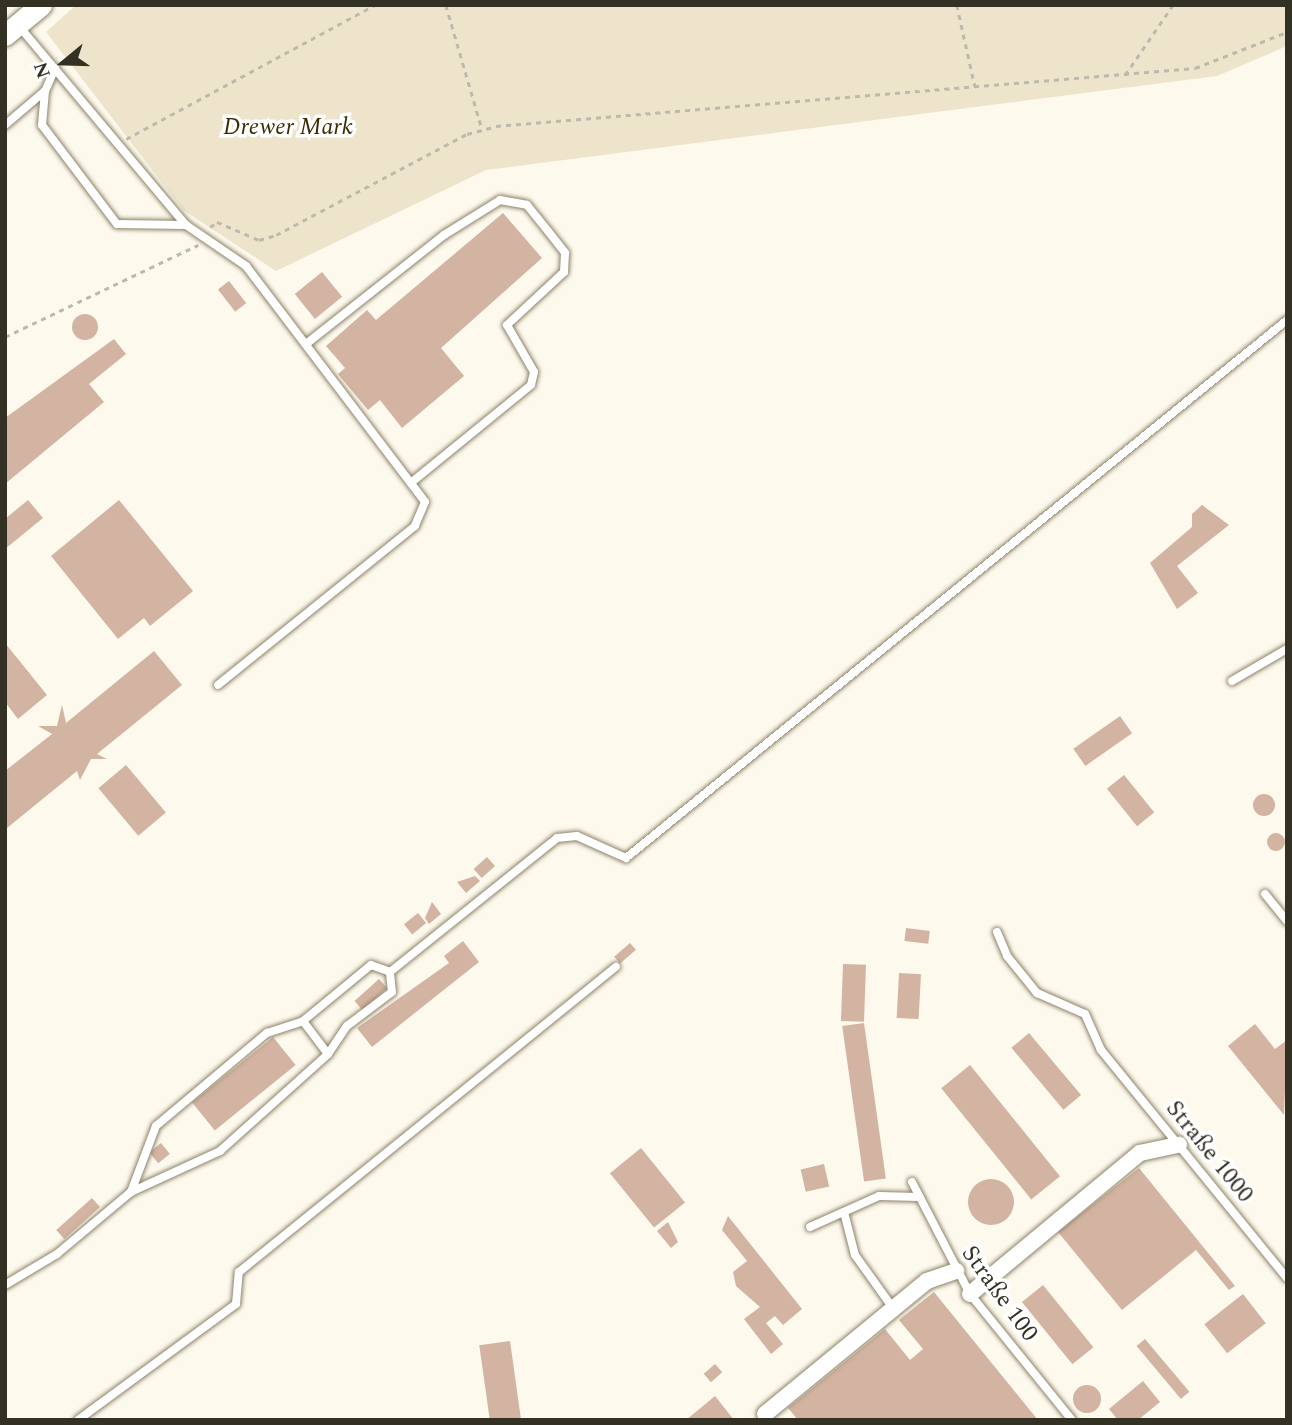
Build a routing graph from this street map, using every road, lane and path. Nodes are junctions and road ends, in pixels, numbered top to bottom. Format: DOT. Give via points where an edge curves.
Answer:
graph roads {
  1 [pos="41,5"];
  2 [pos="375,5"];
  3 [pos="446,5"];
  4 [pos="957,5"];
  5 [pos="1173,5"];
  6 [pos="12,30"];
  7 [pos="1287,32"];
  8 [pos="55,68"];
  9 [pos="1125,75"];
  10 [pos="975,86"];
  11 [pos="45,91"];
  12 [pos="5,125"];
  13 [pos="482,128"];
  14 [pos="117,143"];
  15 [pos="186,225"];
  16 [pos="202,238"];
  17 [pos="1287,320"];
  18 [pos="5,337"];
  19 [pos="306,344"];
  20 [pos="411,483"];
  21 [pos="1287,649"];
  22 [pos="1232,681"];
  23 [pos="218,685"];
  24 [pos="1265,894"];
  25 [pos="1287,922"];
  26 [pos="997,932"];
  27 [pos="616,967"];
  28 [pos="390,972"];
  29 [pos="303,1021"];
  30 [pos="328,1054"];
  31 [pos="1179,1145"];
  32 [pos="912,1182"];
  33 [pos="131,1192"];
  34 [pos="919,1197"];
  35 [pos="844,1212"];
  36 [pos="810,1227"];
  37 [pos="956,1271"];
  38 [pos="1287,1278"];
  39 [pos="5,1285"];
  40 [pos="970,1294"];
  41 [pos="893,1308"];
  42 [pos="768,1417"];
  43 [pos="78,1420"];
  44 [pos="1072,1420"];
  1 -- 6 [label="main road"];
  2 -- 14 [label="path"];
  3 -- 13 [label="path"];
  4 -- 10 [label="path"];
  5 -- 9 [label="path"];
  6 -- 8 [label="lane"];
  7 -- 9 [label="path" via="1195,68"];
  8 -- 11 [label="lane"];
  8 -- 14 [label="lane"];
  9 -- 10 [label="path"];
  10 -- 13 [label="path" via="680,106"];
  11 -- 12 [label="lane"];
  11 -- 15 [label="lane" via="42,125 49,141 117,224"];
  13 -- 16 [label="path" via="276,235 250,239 217,222"];
  14 -- 15 [label="lane"];
  15 -- 16 [label="lane"];
  16 -- 18 [label="path" via="193,249"];
  16 -- 19 [label="lane" via="246,266"];
  17 -- 28 [label="lane" via="625,858 577,836 557,838"];
  19 -- 20 [label="lane"];
  19 -- 20 [label="lane" via="422,251 500,200 527,205 565,253 564,272 507,325 534,372 531,385"];
  20 -- 23 [label="lane" via="426,508 415,526"];
  21 -- 22 [label="lane"];
  24 -- 25 [label="lane"];
  26 -- 31 [label="lane, Straße 1000" via="1007,956 1037,993 1085,1014 1101,1050"];
  27 -- 43 [label="lane" via="239,1272 236,1304"];
  28 -- 29 [label="lane" via="371,965"];
  28 -- 30 [label="lane" via="392,992 347,1026"];
  29 -- 30 [label="lane"];
  29 -- 33 [label="lane" via="267,1033 156,1126"];
  30 -- 33 [label="lane" via="220,1151"];
  31 -- 38 [label="lane, Straße 1000"];
  31 -- 40 [label="street" via="1140,1153"];
  32 -- 34 [label="lane, Straße 100"];
  33 -- 39 [label="lane" via="57,1254"];
  34 -- 35 [label="lane" via="894,1193"];
  34 -- 37 [label="lane, Straße 100"];
  35 -- 36 [label="lane"];
  35 -- 41 [label="lane" via="855,1255"];
  37 -- 40 [label="lane, Straße 100"];
  37 -- 41 [label="street" via="927,1281"];
  40 -- 44 [label="lane, Straße 100"];
  41 -- 42 [label="street"];
}
